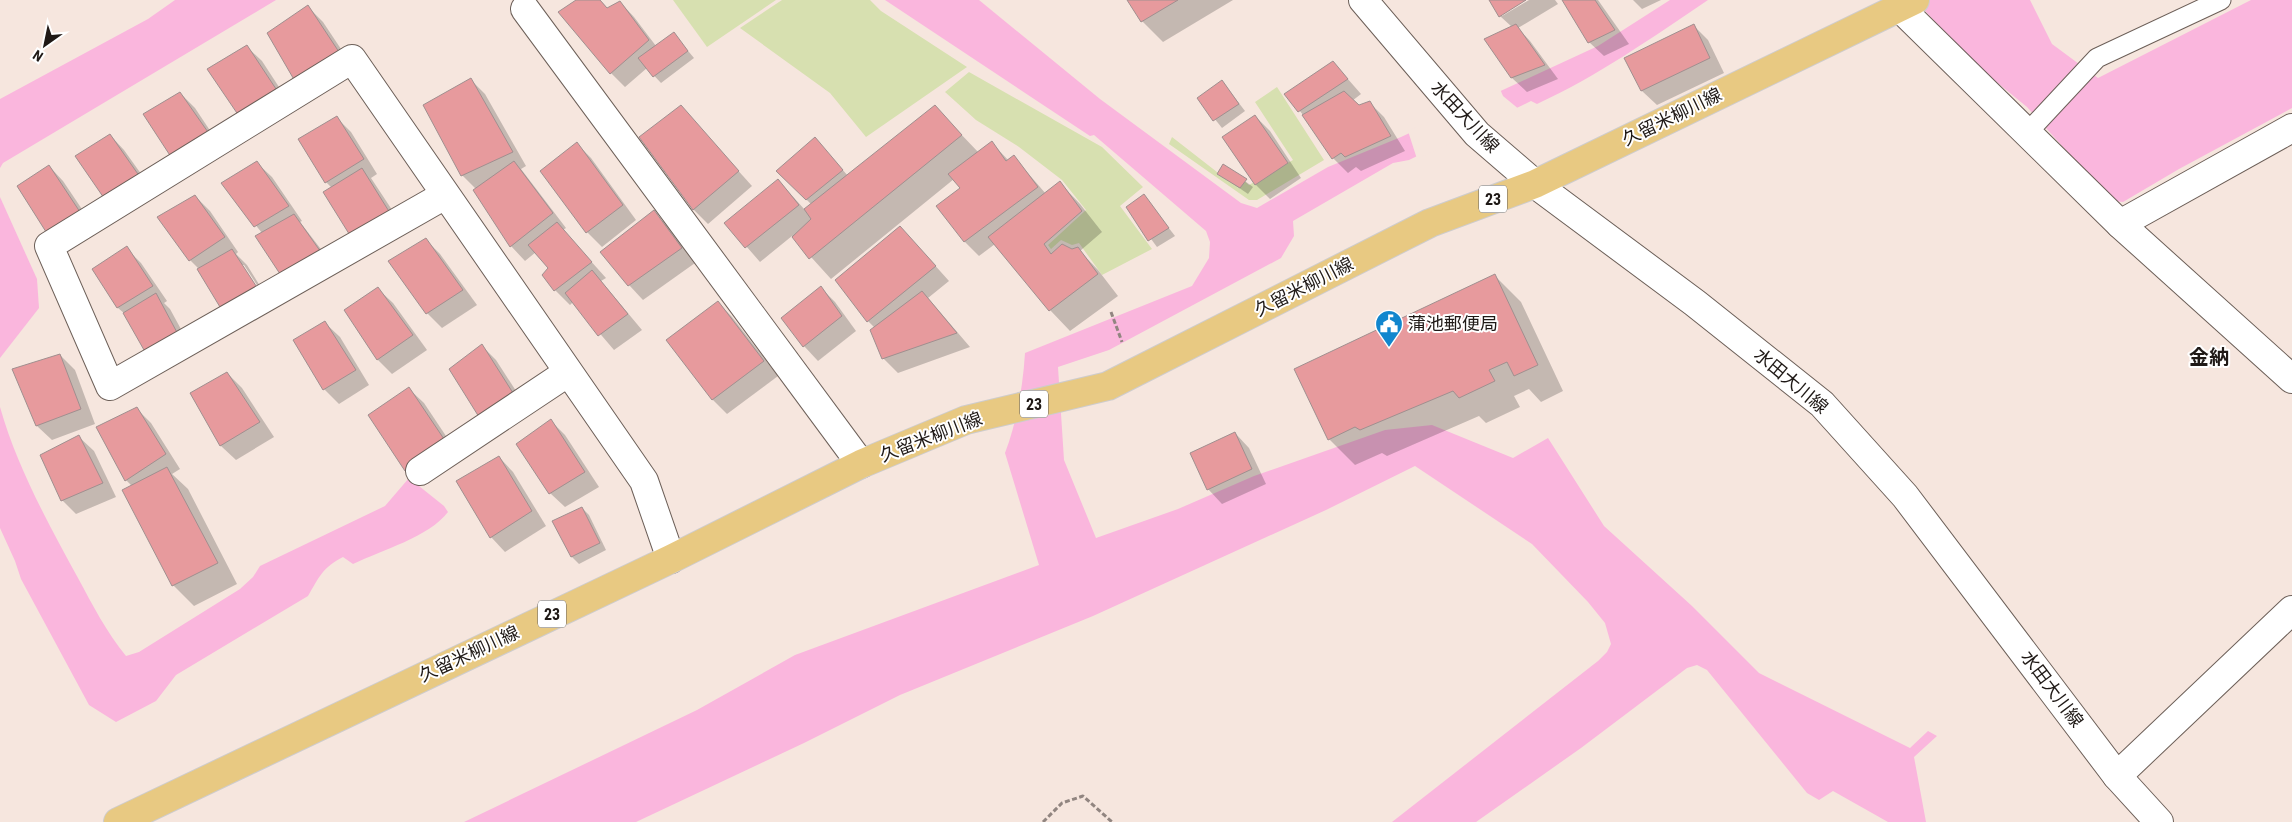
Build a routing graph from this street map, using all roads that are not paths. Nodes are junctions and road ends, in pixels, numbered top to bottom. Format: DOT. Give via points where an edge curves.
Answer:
graph roads {
  1 [pos="1363,0"];
  2 [pos="2221,0"];
  3 [pos="1907,3"];
  4 [pos="525,10"];
  5 [pos="2292,128"];
  6 [pos="2027,133"];
  7 [pos="1535,184"];
  8 [pos="445,195"];
  9 [pos="2120,224"];
  10 [pos="567,373"];
  11 [pos="2292,379"];
  12 [pos="861,464"];
  13 [pos="420,471"];
  14 [pos="671,559"];
  15 [pos="2292,610"];
  16 [pos="2117,776"];
  17 [pos="118,822"];
  18 [pos="2158,822"];
  1 -- 7 [label="street, 水田大川線" via="1477,134"];
  2 -- 6 [label="lane" via="2097,58"];
  3 -- 6 [label="street"];
  3 -- 7 [label="main road, 久留米柳川線 / 23"];
  4 -- 12 [label="street"];
  5 -- 9 [label="street"];
  6 -- 9 [label="street"];
  7 -- 12 [label="main road, 久留米柳川線 / 23" via="1430,223 1108,386 966,420"];
  7 -- 16 [label="street, 水田大川線" via="1822,404 1905,496"];
  8 -- 8 [label="street" via="352,59 49,246 110,386"];
  8 -- 10 [label="street"];
  9 -- 11 [label="street"];
  10 -- 13 [label="street"];
  10 -- 14 [label="street" via="644,481"];
  12 -- 14 [label="main road, 久留米柳川線 / 23"];
  14 -- 17 [label="main road, 久留米柳川線 / 23"];
  15 -- 16 [label="street"];
  16 -- 18 [label="street, 水田大川線"];
}
